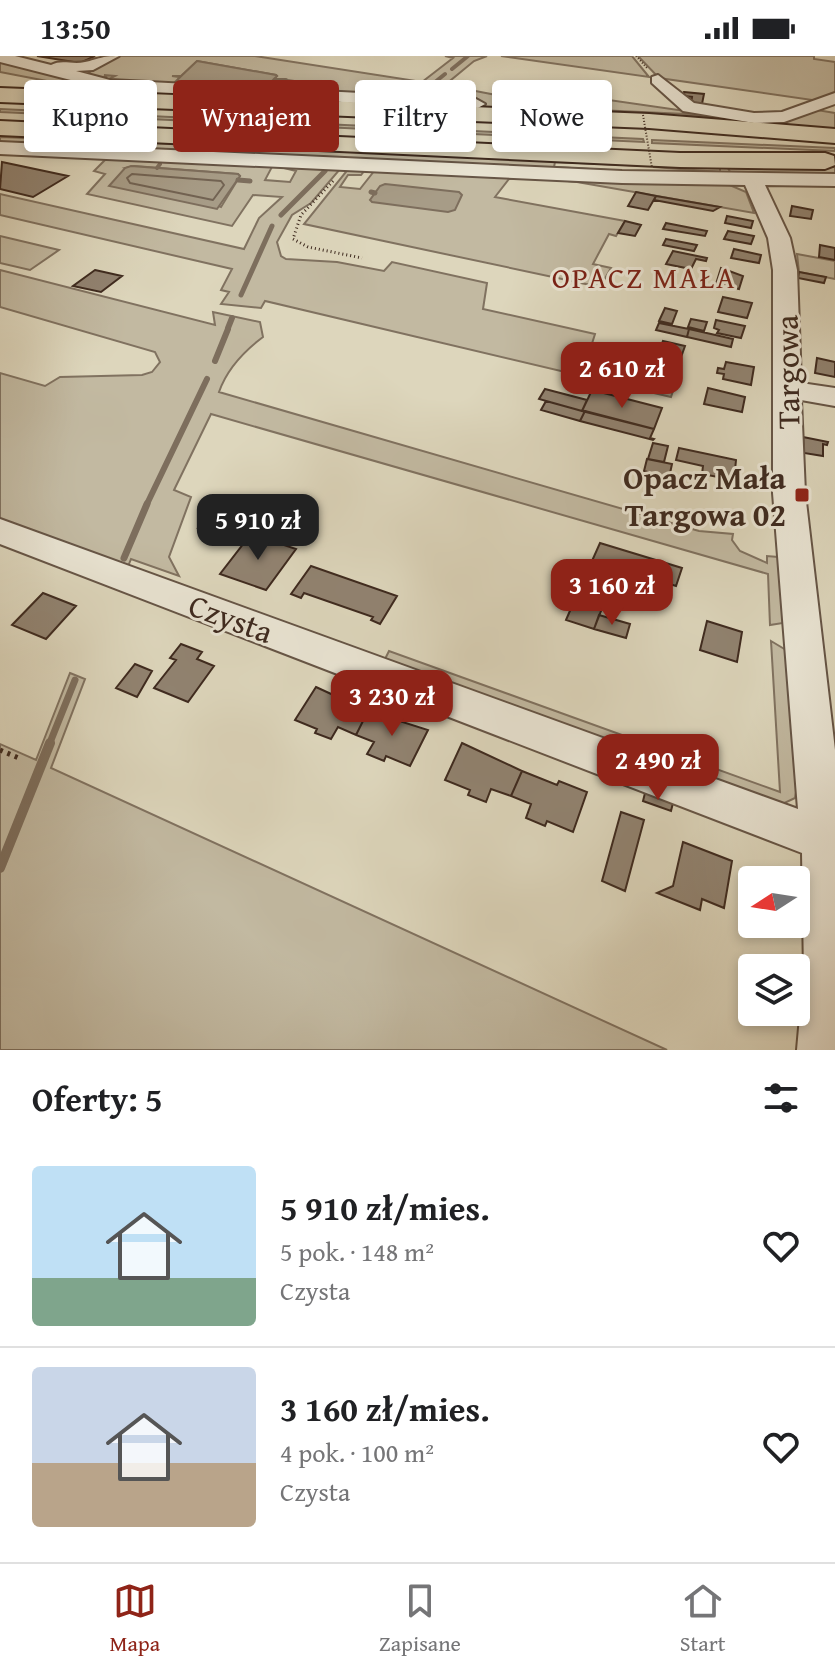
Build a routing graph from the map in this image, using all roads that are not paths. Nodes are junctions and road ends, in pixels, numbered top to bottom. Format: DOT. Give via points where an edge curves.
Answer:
graph roads {
  1 [pos="23,56"];
  2 [pos="111,56"];
  3 [pos="0,57"];
  4 [pos="0,75"];
  5 [pos="658,80"];
  6 [pos="173,88"];
  7 [pos="0,95"];
  8 [pos="835,98"];
  9 [pos="173,101"];
  10 [pos="173,102"];
  11 [pos="0,105"];
  12 [pos="339,109"];
  13 [pos="0,117"];
  14 [pos="0,128"];
  15 [pos="24,129"];
  16 [pos="0,135"];
  17 [pos="24,135"];
  18 [pos="157,136"];
  19 [pos="835,136"];
  20 [pos="835,144"];
  21 [pos="0,148"];
  22 [pos="835,158"];
  23 [pos="752,179"];
  24 [pos="835,180"];
  25 [pos="788,389"];
  26 [pos="835,397"];
  27 [pos="0,531"];
  28 [pos="829,842"];
  29 [pos="823,1050"];
  1 -- 2 [label="street" via="77,68"];
  3 -- 6 [label="street" via="110,85"];
  4 -- 9 [label="highway"];
  5 -- 8 [label="street" via="697,109 771,119"];
  7 -- 10 [label="highway"];
  11 -- 20 [label="highway"];
  12 -- 19 [label="highway" via="649,121"];
  13 -- 22 [label="highway"];
  14 -- 15 [label="highway"];
  16 -- 17 [label="highway"];
  18 -- 22 [label="highway" via="680,160"];
  21 -- 23 [label="street" via="284,169 348,164"];
  23 -- 24 [label="street"];
  23 -- 25 [label="street, Targowa" via="783,253"];
  25 -- 26 [label="street"];
  25 -- 28 [label="street, Targowa" via="789,493"];
  27 -- 28 [label="street, Czysta"];
  28 -- 29 [label="street, Targowa"];
}
